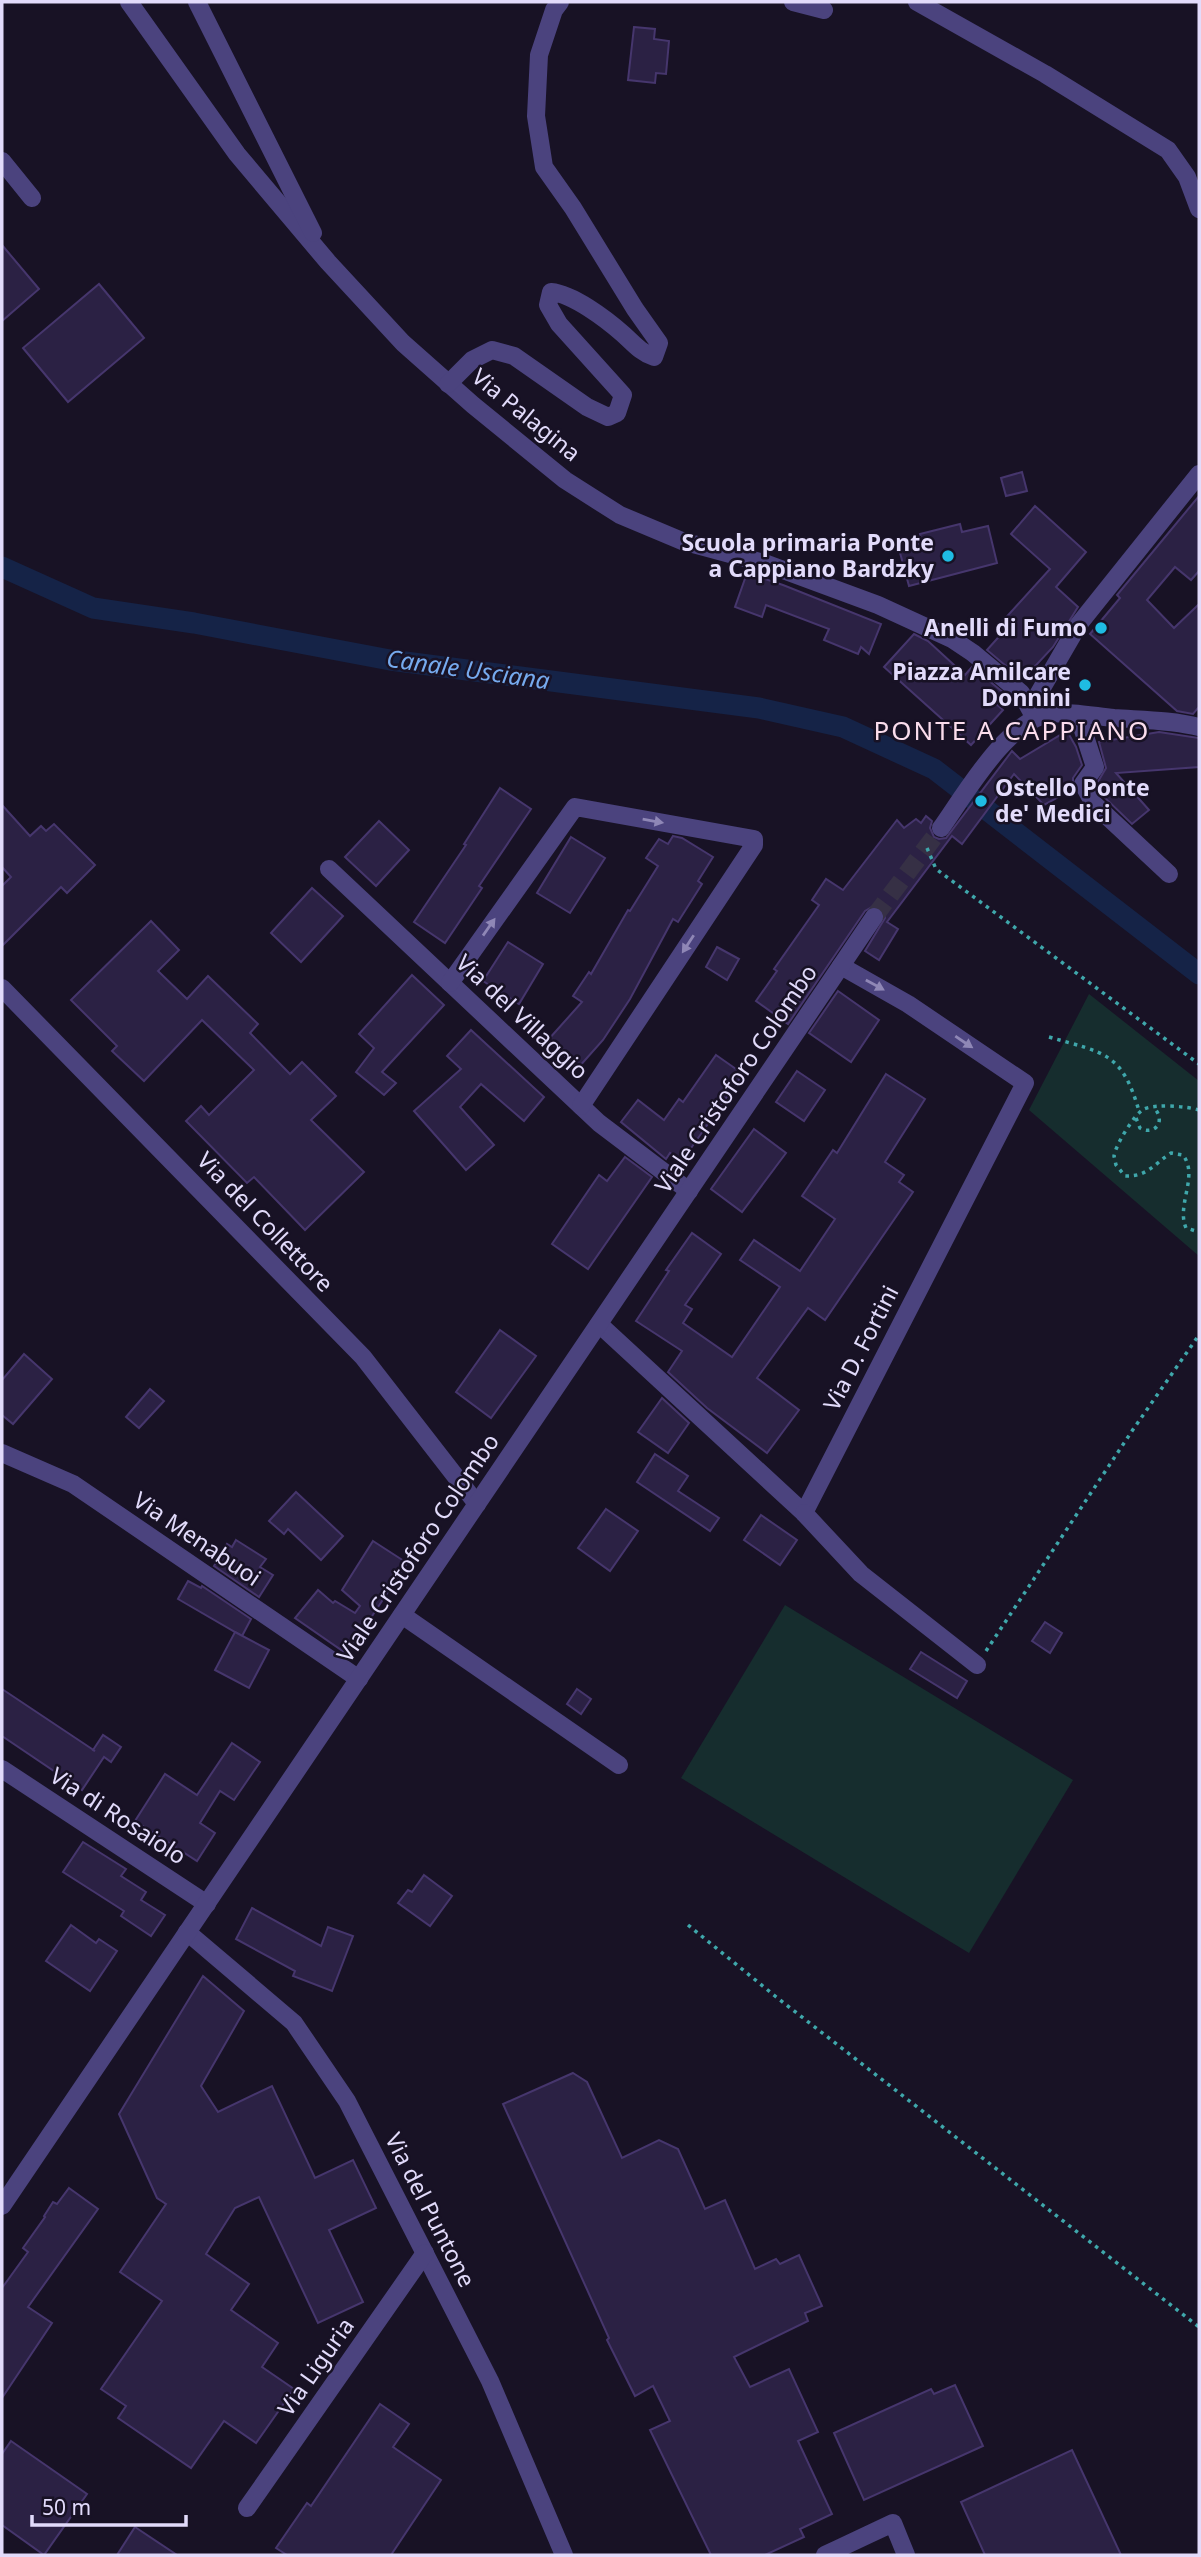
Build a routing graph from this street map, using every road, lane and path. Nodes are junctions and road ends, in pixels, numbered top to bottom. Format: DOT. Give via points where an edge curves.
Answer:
graph roads {
  1 [pos="129,2"];
  2 [pos="197,2"];
  3 [pos="560,2"];
  4 [pos="793,2"];
  5 [pos="916,2"];
  6 [pos="824,10"];
  7 [pos="2,161"];
  8 [pos="32,198"];
  9 [pos="1199,209"];
  10 [pos="328,262"];
  11 [pos="448,384"];
  12 [pos="1199,474"];
  13 [pos="1078,715"];
  14 [pos="1035,718"];
  15 [pos="1199,727"];
  16 [pos="941,828"];
  17 [pos="927,848"];
  18 [pos="329,869"];
  19 [pos="1169,874"];
  20 [pos="874,918"];
  21 [pos="841,966"];
  22 [pos="450,983"];
  23 [pos="2,988"];
  24 [pos="1049,1037"];
  25 [pos="1199,1064"];
  26 [pos="581,1107"];
  27 [pos="1155,1108"];
  28 [pos="1199,1110"];
  29 [pos="1139,1111"];
  30 [pos="1136,1118"];
  31 [pos="689,1191"];
  32 [pos="1199,1232"];
  33 [pos="599,1324"];
  34 [pos="1199,1335"];
  35 [pos="2,1453"];
  36 [pos="477,1504"];
  37 [pos="804,1513"];
  38 [pos="402,1615"];
  39 [pos="977,1665"];
  40 [pos="359,1679"];
  41 [pos="619,1765"];
  42 [pos="2,1769"];
  43 [pos="206,1904"];
  44 [pos="688,1925"];
  45 [pos="187,1932"];
  46 [pos="2,2206"];
  47 [pos="425,2253"];
  48 [pos="1199,2327"];
  49 [pos="247,2508"];
  50 [pos="564,2555"];
  51 [pos="825,2555"];
  52 [pos="906,2555"];
  1 -- 10 [label="street, Via Palagina" via="237,154"];
  2 -- 10 [label="street"];
  3 -- 11 [label="street" via="539,55 536,116 544,167 659,343 654,357 645,354 565,293 551,292 548,305 559,324 623,395 617,413 608,417 587,407 514,356 492,351 472,360"];
  4 -- 6 [label="street"];
  5 -- 9 [label="street" via="1168,150 1187,177"];
  7 -- 8 [label="street"];
  10 -- 11 [label="street, Via Palagina" via="403,344"];
  11 -- 14 [label="street, Via Palagina" via="565,480 620,514 682,541 767,564 878,605 952,639 1021,694"];
  12 -- 14 [label="street" via="1079,624 1039,693"];
  13 -- 14 [label="street"];
  13 -- 15 [label="street"];
  13 -- 19 [label="street" via="1095,768 1083,784 1094,804"];
  14 -- 16 [label="street" via="991,757"];
  17 -- 25 [label="path" via="936,869"];
  18 -- 22 [label="street, Via del Villaggio"];
  20 -- 21 [label="street, Viale Cristoforo Colombo"];
  21 -- 31 [label="street, Viale Cristoforo Colombo"];
  21 -- 37 [label="street, Via D. Fortini, one-way" via="908,1004 1025,1083"];
  22 -- 26 [label="street, Via del Villaggio"];
  22 -- 26 [label="street, one-way" via="575,807 754,839"];
  23 -- 36 [label="street, Via del Collettore" via="363,1357"];
  24 -- 29 [label="path" via="1096,1051 1119,1066 1132,1085"];
  26 -- 31 [label="street, Via del Villaggio"];
  27 -- 28 [label="path"];
  27 -- 29 [label="path"];
  27 -- 30 [label="path" via="1160,1122 1154,1130 1140,1128"];
  29 -- 30 [label="path"];
  30 -- 32 [label="path" via="1115,1149 1116,1165 1125,1176 1141,1176 1171,1153 1183,1155 1189,1173 1183,1220 1186,1228"];
  31 -- 33 [label="street, Viale Cristoforo Colombo"];
  33 -- 36 [label="street, Viale Cristoforo Colombo"];
  33 -- 37 [label="street"];
  34 -- 39 [label="path"];
  35 -- 40 [label="street, Via Menabuoi" via="73,1484"];
  36 -- 38 [label="street, Viale Cristoforo Colombo"];
  37 -- 39 [label="street" via="861,1574"];
  38 -- 40 [label="street, Viale Cristoforo Colombo"];
  38 -- 41 [label="street"];
  40 -- 43 [label="street, Viale Cristoforo Colombo"];
  42 -- 43 [label="street, Via di Rosaiolo"];
  43 -- 45 [label="street, Viale Cristoforo Colombo"];
  44 -- 48 [label="path"];
  45 -- 46 [label="street, Viale Cristoforo Colombo"];
  45 -- 47 [label="street, Via del Puntone" via="294,2023 347,2101"];
  47 -- 49 [label="street, Via Liguria"];
  47 -- 50 [label="street, Via del Puntone" via="490,2381"];
  51 -- 52 [label="street" via="893,2523"];
}
